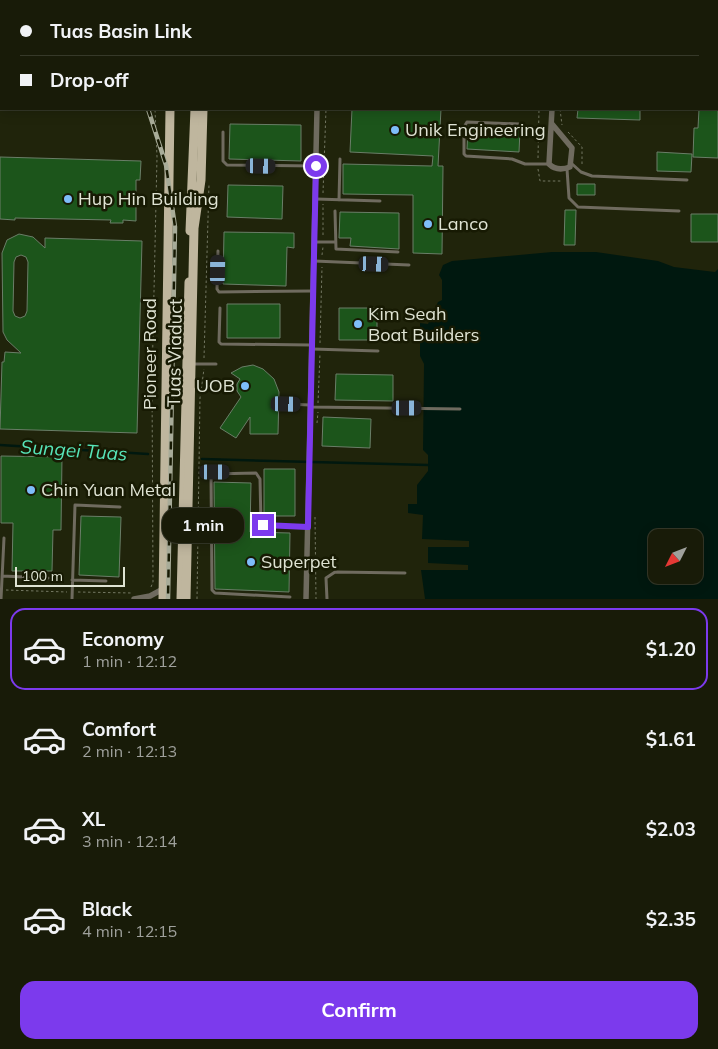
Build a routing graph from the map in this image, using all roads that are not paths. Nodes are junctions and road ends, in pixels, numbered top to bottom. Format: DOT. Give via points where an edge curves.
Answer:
graph roads {
  1 [pos="170,110"];
  2 [pos="194,110"];
  3 [pos="203,110"];
  4 [pos="318,110"];
  5 [pos="552,110"];
  6 [pos="519,124"];
  7 [pos="552,124"];
  8 [pos="223,132"];
  9 [pos="340,159"];
  10 [pos="549,164"];
  11 [pos="569,165"];
  12 [pos="316,166"];
  13 [pos="687,180"];
  14 [pos="315,199"];
  15 [pos="339,200"];
  16 [pos="380,201"];
  17 [pos="335,211"];
  18 [pos="679,212"];
  19 [pos="314,242"];
  20 [pos="335,242"];
  21 [pos="218,251"];
  22 [pos="398,252"];
  23 [pos="314,261"];
  24 [pos="409,266"];
  25 [pos="313,291"];
  26 [pos="220,308"];
  27 [pos="312,347"];
  28 [pos="378,351"];
  29 [pos="186,364"];
  30 [pos="216,364"];
  31 [pos="286,404"];
  32 [pos="310,406"];
  33 [pos="460,409"];
  34 [pos="120,507"];
  35 [pos="308,527"];
  36 [pos="4,538"];
  37 [pos="405,573"];
  38 [pos="2,576"];
  39 [pos="48,578"];
  40 [pos="72,580"];
  41 [pos="106,581"];
  42 [pos="1,590"];
  43 [pos="163,594"];
  44 [pos="290,597"];
  45 [pos="1,599"];
  46 [pos="72,599"];
  47 [pos="134,599"];
  48 [pos="180,599"];
  49 [pos="186,599"];
  50 [pos="306,599"];
  51 [pos="327,599"];
  1 -- 43 [label="main road, Pioneer Road"];
  2 -- 29 [label="main road, Pioneer Road"];
  3 -- 49 [label="main road, Tuas Viaduct, bridge" via="201,180 194,228"];
  4 -- 12 [label="street"];
  5 -- 7 [label="street"];
  6 -- 10 [label="lane" via="467,122 464,127 464,154 512,159 525,164"];
  7 -- 10 [label="street"];
  7 -- 11 [label="street" via="572,148"];
  8 -- 12 [label="lane" via="223,161 227,165"];
  9 -- 15 [label="lane"];
  10 -- 11 [label="street" via="553,168"];
  11 -- 13 [label="lane" via="592,176"];
  11 -- 18 [label="lane" via="569,198 578,207"];
  12 -- 14 [label="street"];
  14 -- 15 [label="lane"];
  14 -- 19 [label="street"];
  15 -- 16 [label="lane"];
  17 -- 20 [label="lane"];
  19 -- 20 [label="lane"];
  19 -- 23 [label="street"];
  20 -- 22 [label="lane" via="338,249"];
  21 -- 25 [label="lane" via="219,292"];
  23 -- 24 [label="lane"];
  23 -- 25 [label="street"];
  25 -- 27 [label="street"];
  26 -- 27 [label="lane" via="221,344"];
  27 -- 28 [label="lane"];
  27 -- 32 [label="street"];
  29 -- 30 [label="lane"];
  29 -- 48 [label="main road, Pioneer Road"];
  31 -- 32 [label="lane"];
  32 -- 33 [label="lane"];
  32 -- 35 [label="street"];
  34 -- 40 [label="lane" via="75,506"];
  35 -- 44 [label="lane" via="261,524 260,479 256,473 211,474 212,590 224,594"];
  35 -- 50 [label="street"];
  36 -- 38 [label="lane"];
  37 -- 51 [label="lane" via="335,572 326,578"];
  38 -- 39 [label="lane"];
  38 -- 42 [label="lane"];
  40 -- 41 [label="lane"];
  40 -- 46 [label="lane"];
  42 -- 45 [label="lane"];
  43 -- 47 [label="street"];
}
